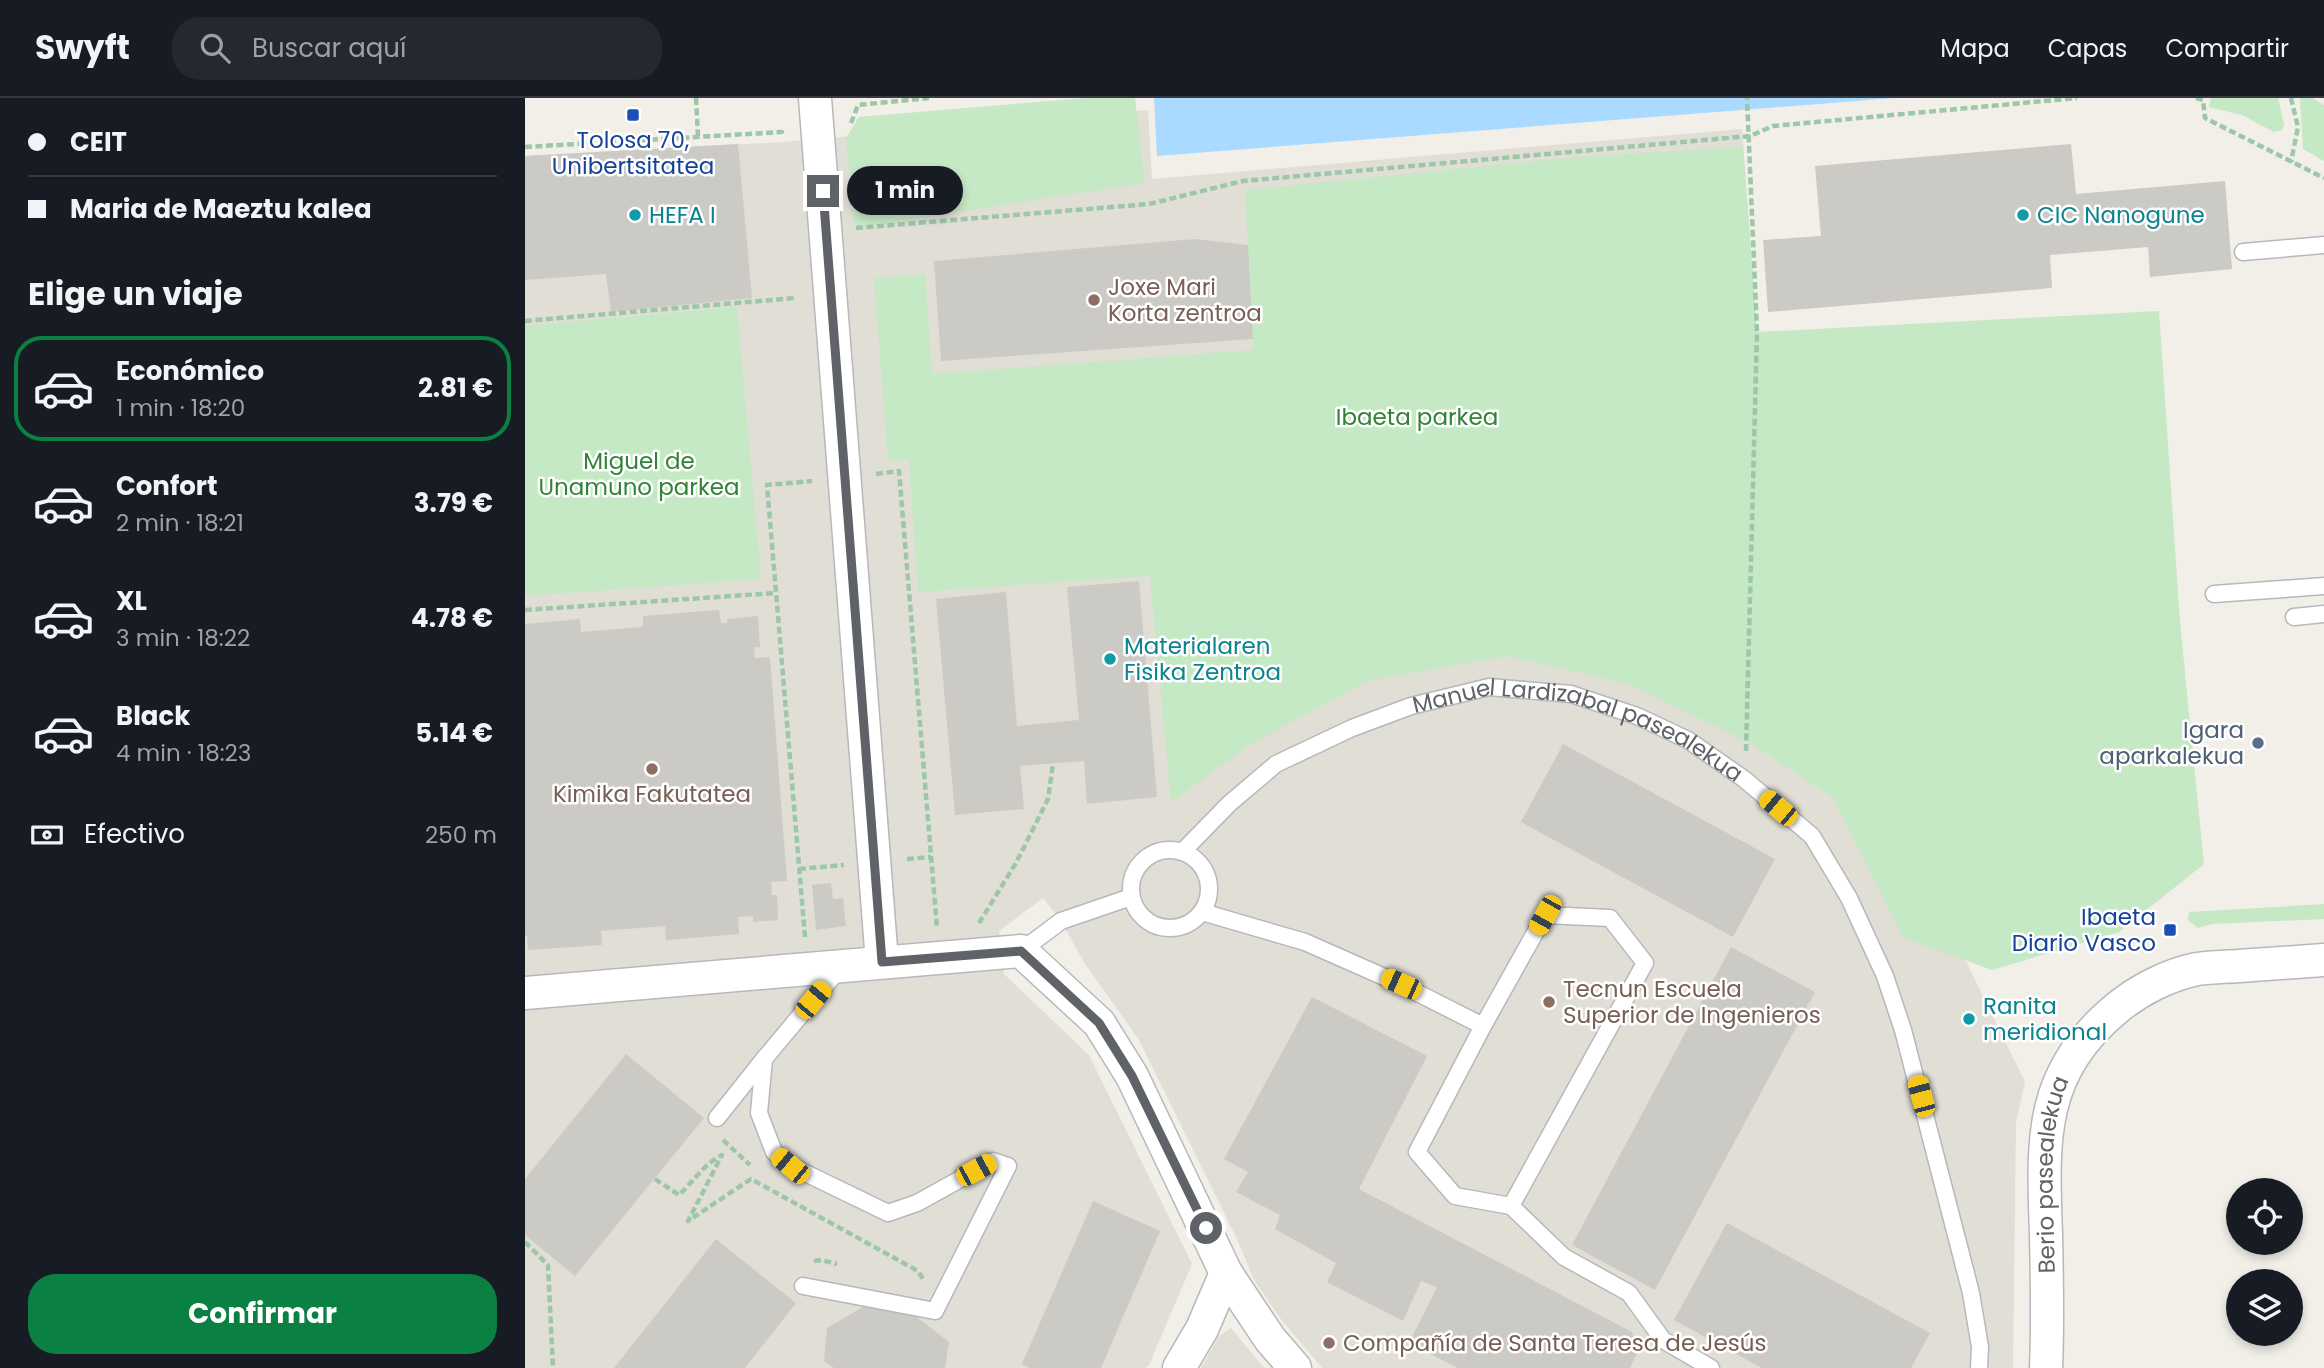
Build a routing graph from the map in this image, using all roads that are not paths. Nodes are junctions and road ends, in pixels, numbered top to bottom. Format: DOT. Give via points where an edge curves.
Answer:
graph roads {
  1 [pos="815,98"];
  2 [pos="2324,245"];
  3 [pos="2243,252"];
  4 [pos="2324,586"];
  5 [pos="2214,594"];
  6 [pos="2324,614"];
  7 [pos="2294,617"];
  8 [pos="1182,852"];
  9 [pos="1131,897"];
  10 [pos="1202,912"];
  11 [pos="1021,951"];
  12 [pos="2324,960"];
  13 [pos="882,962"];
  14 [pos="841,966"];
  15 [pos="525,993"];
  16 [pos="1483,1026"];
  17 [pos="764,1059"];
  18 [pos="717,1118"];
  19 [pos="1511,1206"];
  20 [pos="1226,1273"];
  21 [pos="803,1286"];
  22 [pos="1179,1368"];
  23 [pos="1295,1368"];
  24 [pos="1711,1368"];
  25 [pos="1979,1368"];
  26 [pos="2046,1368"];
  1 -- 13 [label="street"];
  2 -- 3 [label="lane"];
  4 -- 5 [label="lane"];
  6 -- 7 [label="lane"];
  8 -- 9 [label="lane" via="1168,850 1142,861 1130,885"];
  8 -- 10 [label="lane" via="1200,864 1207,876"];
  8 -- 25 [label="lane, Manuel Lardizabal pasealekua" via="1276,764 1411,706 1489,687 1571,694 1637,716 1688,740 1812,836 1849,898 1885,976 1903,1030 1971,1293"];
  9 -- 10 [label="lane" via="1136,911 1157,927 1186,925"];
  9 -- 11 [label="lane" via="1061,920"];
  10 -- 16 [label="lane" via="1305,942"];
  11 -- 13 [label="street"];
  11 -- 20 [label="street" via="1099,1023 1132,1076"];
  12 -- 26 [label="street, Berio pasealekua" via="2197,969 2172,976 2126,1000 2073,1057 2052,1104 2044,1156"];
  13 -- 14 [label="street"];
  14 -- 15 [label="street"];
  14 -- 17 [label="lane"];
  16 -- 19 [label="lane" via="1417,1152 1454,1196"];
  16 -- 19 [label="lane" via="1545,915 1610,918 1645,962"];
  17 -- 18 [label="lane"];
  17 -- 21 [label="lane" via="759,1113 774,1152 790,1166 888,1213 917,1203 993,1161 1008,1166 936,1311"];
  19 -- 24 [label="lane" via="1564,1257 1629,1293 1663,1340"];
  20 -- 22 [label="street"];
  20 -- 23 [label="street"];
}
